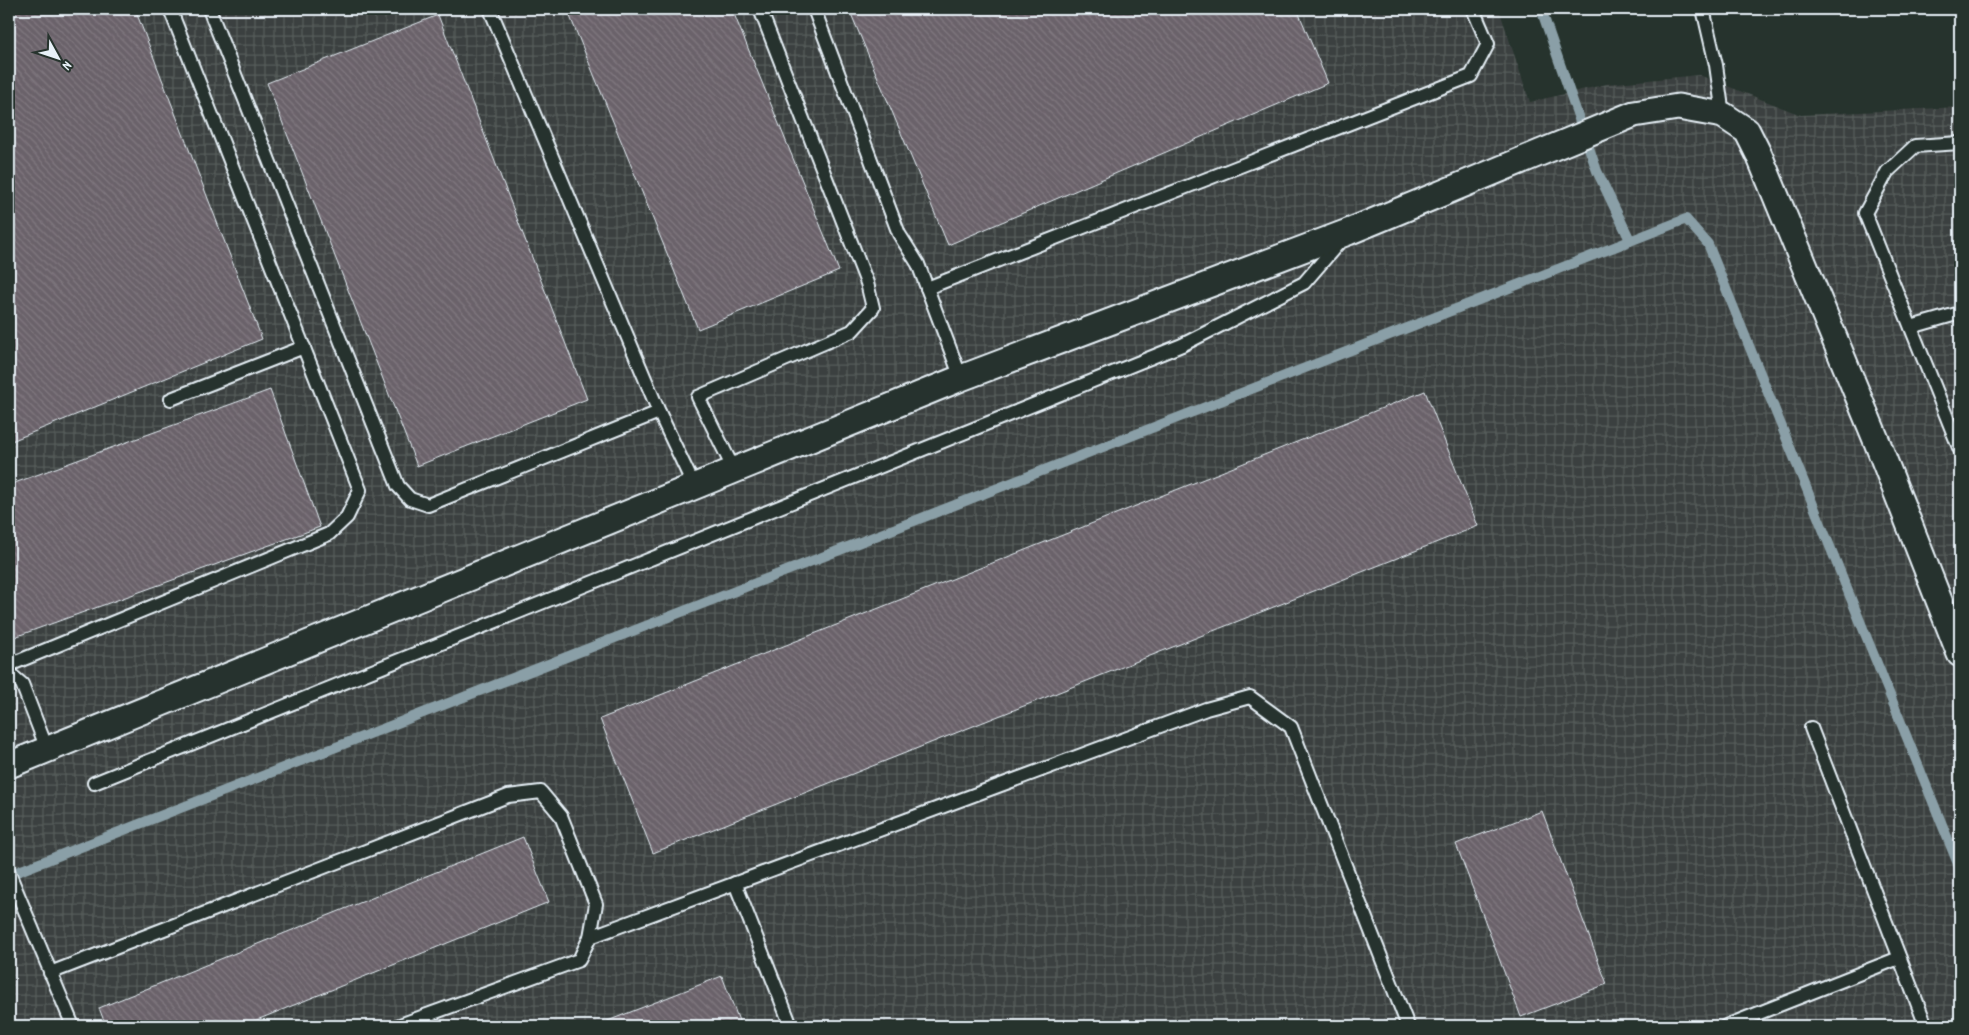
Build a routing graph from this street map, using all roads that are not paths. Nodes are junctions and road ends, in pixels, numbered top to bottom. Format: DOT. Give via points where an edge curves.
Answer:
graph roads {
  1 [pos="170,9"];
  2 [pos="209,9"];
  3 [pos="490,9"];
  4 [pos="760,9"];
  5 [pos="814,9"];
  6 [pos="1473,9"];
  7 [pos="1703,9"];
  8 [pos="1724,115"];
  9 [pos="1960,143"];
  10 [pos="1348,232"];
  11 [pos="927,288"];
  12 [pos="1960,313"];
  13 [pos="1911,327"];
  14 [pos="304,347"];
  15 [pos="961,378"];
  16 [pos="171,399"];
  17 [pos="659,412"];
  18 [pos="1960,450"];
  19 [pos="734,470"];
  20 [pos="694,486"];
  21 [pos="1960,654"];
  22 [pos="9,665"];
  23 [pos="9,673"];
  24 [pos="1811,728"];
  25 [pos="47,750"];
  26 [pos="9,765"];
  27 [pos="94,783"];
  28 [pos="9,873"];
  29 [pos="735,884"];
  30 [pos="590,937"];
  31 [pos="1899,958"];
  32 [pos="50,973"];
  33 [pos="73,1026"];
  34 [pos="397,1026"];
  35 [pos="791,1026"];
  36 [pos="1408,1026"];
  37 [pos="1726,1026"];
  38 [pos="1926,1026"];
  1 -- 14 [label="lane"];
  2 -- 17 [label="lane" via="398,486 410,499 428,505"];
  3 -- 17 [label="lane"];
  4 -- 19 [label="lane" via="867,283 873,308 852,331 698,397"];
  5 -- 11 [label="lane" via="899,234 918,264"];
  6 -- 11 [label="lane" via="1488,44 1471,76"];
  7 -- 8 [label="lane"];
  8 -- 10 [label="street" via="1678,107 1634,114"];
  8 -- 21 [label="street" via="1747,131 1759,156"];
  9 -- 13 [label="lane" via="1915,146 1887,172 1866,213"];
  10 -- 15 [label="street"];
  10 -- 27 [label="lane" via="1304,283 1182,345"];
  11 -- 15 [label="lane"];
  12 -- 13 [label="lane"];
  13 -- 18 [label="lane"];
  14 -- 16 [label="lane"];
  14 -- 22 [label="lane" via="360,490 347,517 329,534"];
  15 -- 19 [label="street"];
  17 -- 20 [label="lane"];
  19 -- 20 [label="street"];
  20 -- 25 [label="street"];
  23 -- 25 [label="lane" via="22,684"];
  24 -- 31 [label="lane"];
  25 -- 26 [label="street"];
  28 -- 32 [label="lane"];
  29 -- 30 [label="lane"];
  29 -- 35 [label="lane"];
  29 -- 36 [label="lane" via="1206,709 1250,697 1291,726"];
  30 -- 32 [label="lane" via="596,904 560,816 541,792 508,796"];
  30 -- 34 [label="lane" via="579,960"];
  31 -- 37 [label="lane"];
  31 -- 38 [label="lane"];
  32 -- 33 [label="lane"];
}
